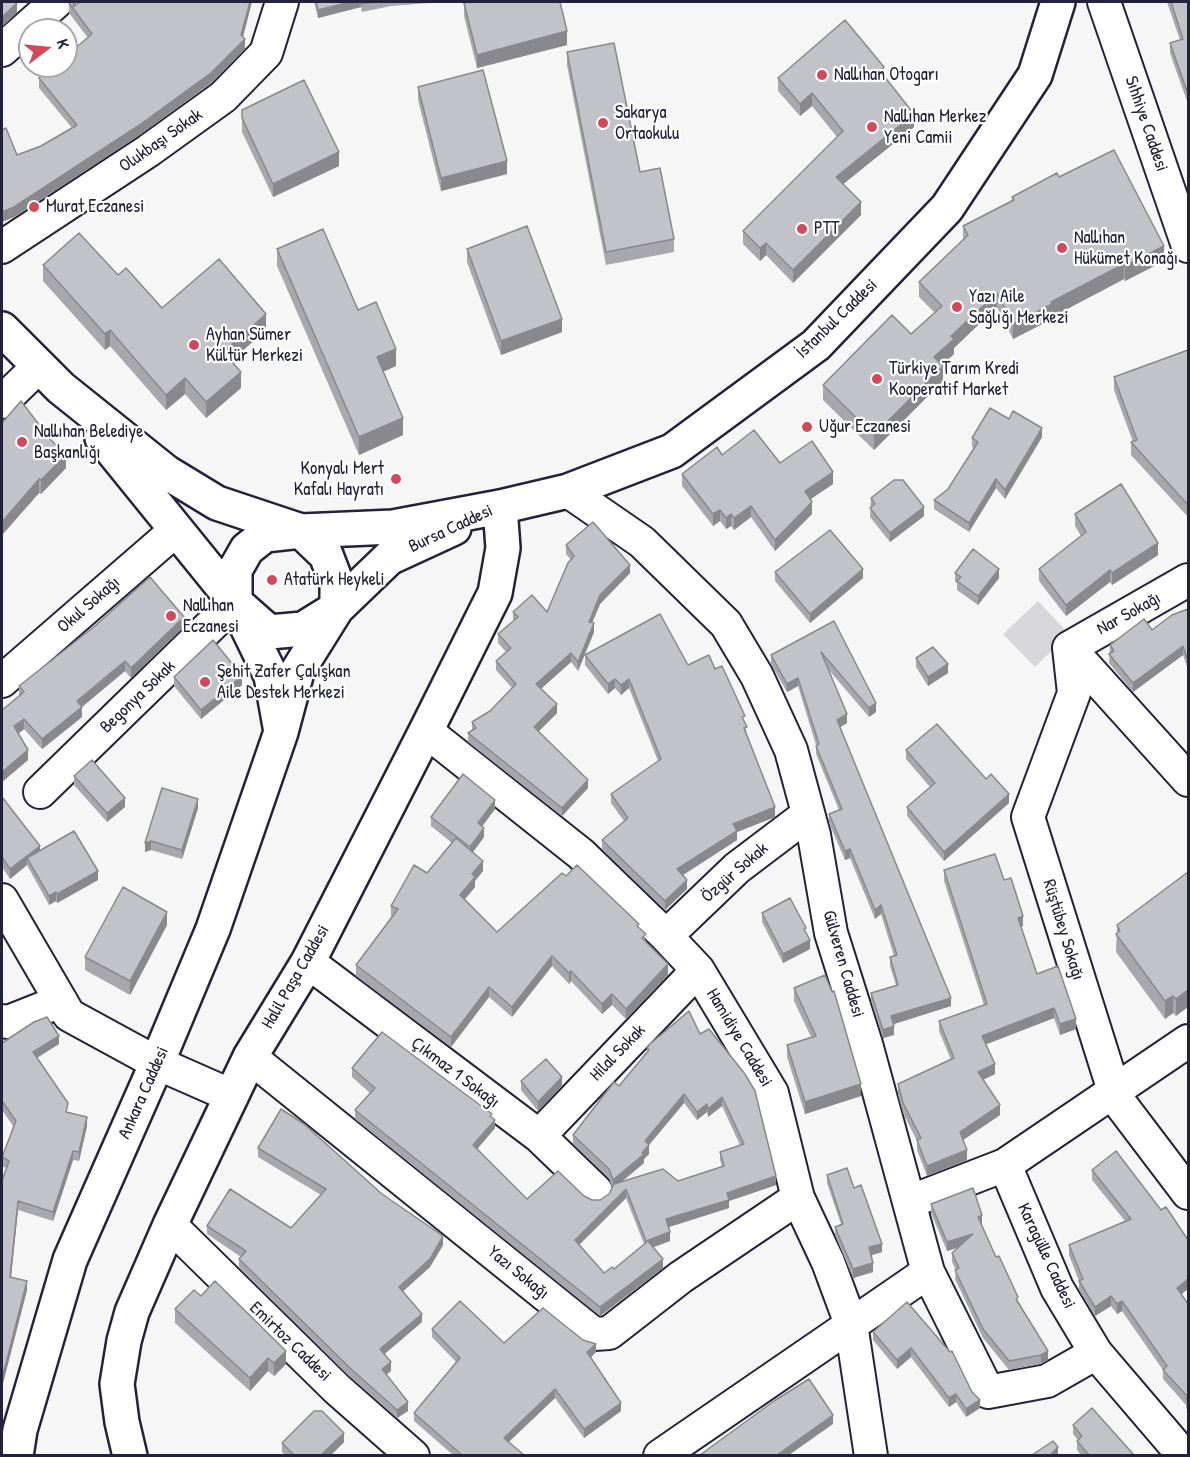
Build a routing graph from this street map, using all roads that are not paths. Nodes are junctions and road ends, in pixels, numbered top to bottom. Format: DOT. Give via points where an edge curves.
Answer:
graph roads {
  1 [pos="57,2"];
  2 [pos="282,2"];
  3 [pos="1058,2"];
  4 [pos="1104,2"];
  5 [pos="2,50"];
  6 [pos="1188,246"];
  7 [pos="2,247"];
  8 [pos="2,329"];
  9 [pos="50,377"];
  10 [pos="2,402"];
  11 [pos="568,491"];
  12 [pos="500,507"];
  13 [pos="177,530"];
  14 [pos="301,531"];
  15 [pos="1188,580"];
  16 [pos="236,602"];
  17 [pos="337,608"];
  18 [pos="1069,648"];
  19 [pos="2,681"];
  20 [pos="426,731"];
  21 [pos="281,732"];
  22 [pos="1188,780"];
  23 [pos="40,792"];
  24 [pos="807,815"];
  25 [pos="2,900"];
  26 [pos="666,936"];
  27 [pos="308,962"];
  28 [pos="698,970"];
  29 [pos="61,1001"];
  30 [pos="2,1021"];
  31 [pos="1188,1041"];
  32 [pos="250,1057"];
  33 [pos="157,1063"];
  34 [pos="1114,1091"];
  35 [pos="231,1096"];
  36 [pos="539,1136"];
  37 [pos="1005,1165"];
  38 [pos="596,1191"];
  39 [pos="1188,1194"];
  40 [pos="798,1198"];
  41 [pos="909,1202"];
  42 [pos="170,1225"];
  43 [pos="928,1272"];
  44 [pos="850,1324"];
  45 [pos="1096,1353"];
  46 [pos="16,1455"];
  47 [pos="130,1455"];
  48 [pos="413,1455"];
  49 [pos="660,1455"];
  50 [pos="871,1455"];
  51 [pos="1184,1455"];
  1 -- 5 [label="street"];
  2 -- 7 [label="street, Olukbaşı Sokak" via="266,53 223,98"];
  3 -- 11 [label="street, İstanbul Caddesi" via="1035,75 946,208 816,345 672,451"];
  4 -- 6 [label="street, Sıhhiye Caddesi"];
  8 -- 9 [label="street, Bursa Caddesi"];
  9 -- 10 [label="street"];
  9 -- 13 [label="street, Bursa Caddesi"];
  9 -- 14 [label="street, Bursa Caddesi" via="166,472 217,503"];
  11 -- 12 [label="street, İstanbul Caddesi"];
  11 -- 24 [label="street, Gülveren Caddesi" via="642,542 726,624 757,676 791,750"];
  12 -- 14 [label="street, Bursa Caddesi" via="393,527"];
  12 -- 17 [label="street, Bursa Caddesi" via="389,558"];
  12 -- 20 [label="street, Halil Paşa Caddesi" via="503,548 495,593"];
  13 -- 16 [label="street, Bursa Caddesi"];
  13 -- 19 [label="street, Okul Sokağı"];
  14 -- 16 [label="street, Ankara Caddesi" via="265,535 247,549 235,570"];
  14 -- 17 [label="street" via="326,555 337,584"];
  15 -- 18 [label="street, Nar Sokağı"];
  16 -- 17 [label="street, Bursa Caddesi" via="269,632 303,629"];
  16 -- 21 [label="street, Ankara Caddesi" via="272,676"];
  16 -- 23 [label="street, Begonya Sokak"];
  17 -- 21 [label="street, Ankara Caddesi" via="297,672"];
  18 -- 22 [label="street"];
  18 -- 34 [label="street, Rüştübey Sokağı" via="1074,693 1028,817"];
  20 -- 26 [label="street, Hamidiye Caddesi" via="581,854"];
  20 -- 27 [label="street, Halil Paşa Caddesi"];
  21 -- 33 [label="street, Ankara Caddesi" via="213,929"];
  24 -- 26 [label="street, Özgür Sokak" via="737,868"];
  24 -- 41 [label="street, Gülveren Caddesi" via="814,834 831,933"];
  25 -- 29 [label="street"];
  26 -- 28 [label="street, Hamidiye Caddesi"];
  27 -- 32 [label="street, Halil Paşa Caddesi"];
  27 -- 36 [label="street, Çıkmaz 1 Sokağı"];
  28 -- 36 [label="street, Hilal Sokak"];
  28 -- 40 [label="street, Hamidiye Caddesi" via="772,1093"];
  29 -- 30 [label="street"];
  29 -- 33 [label="street" via="69,1014"];
  31 -- 34 [label="street"];
  32 -- 35 [label="street, Halil Paşa Caddesi"];
  32 -- 40 [label="street, Yazı Sokağı" via="594,1334 609,1333 681,1277"];
  33 -- 35 [label="street"];
  33 -- 46 [label="street, Ankara Caddesi" via="70,1260"];
  34 -- 37 [label="street"];
  34 -- 39 [label="street, Rüştübey Sokağı"];
  35 -- 42 [label="street, Halil Paşa Caddesi"];
  36 -- 38 [label="street, Çıkmaz 1 Sokağı"];
  37 -- 41 [label="street"];
  37 -- 45 [label="street, Karagülle Caddesi" via="1058,1288"];
  40 -- 44 [label="street, Hamidiye Caddesi" via="828,1262"];
  41 -- 43 [label="street, Gülveren Caddesi"];
  42 -- 47 [label="street, Halil Paşa Caddesi" via="132,1312 124,1341 117,1384"];
  42 -- 48 [label="street, Emirtoz Caddesi" via="337,1389"];
  43 -- 44 [label="street"];
  43 -- 45 [label="street, Gülveren Caddesi" via="988,1392 1047,1381"];
  44 -- 49 [label="street"];
  44 -- 50 [label="street, Hamidiye Caddesi"];
  45 -- 51 [label="street, Karagülle Caddesi"];
}
